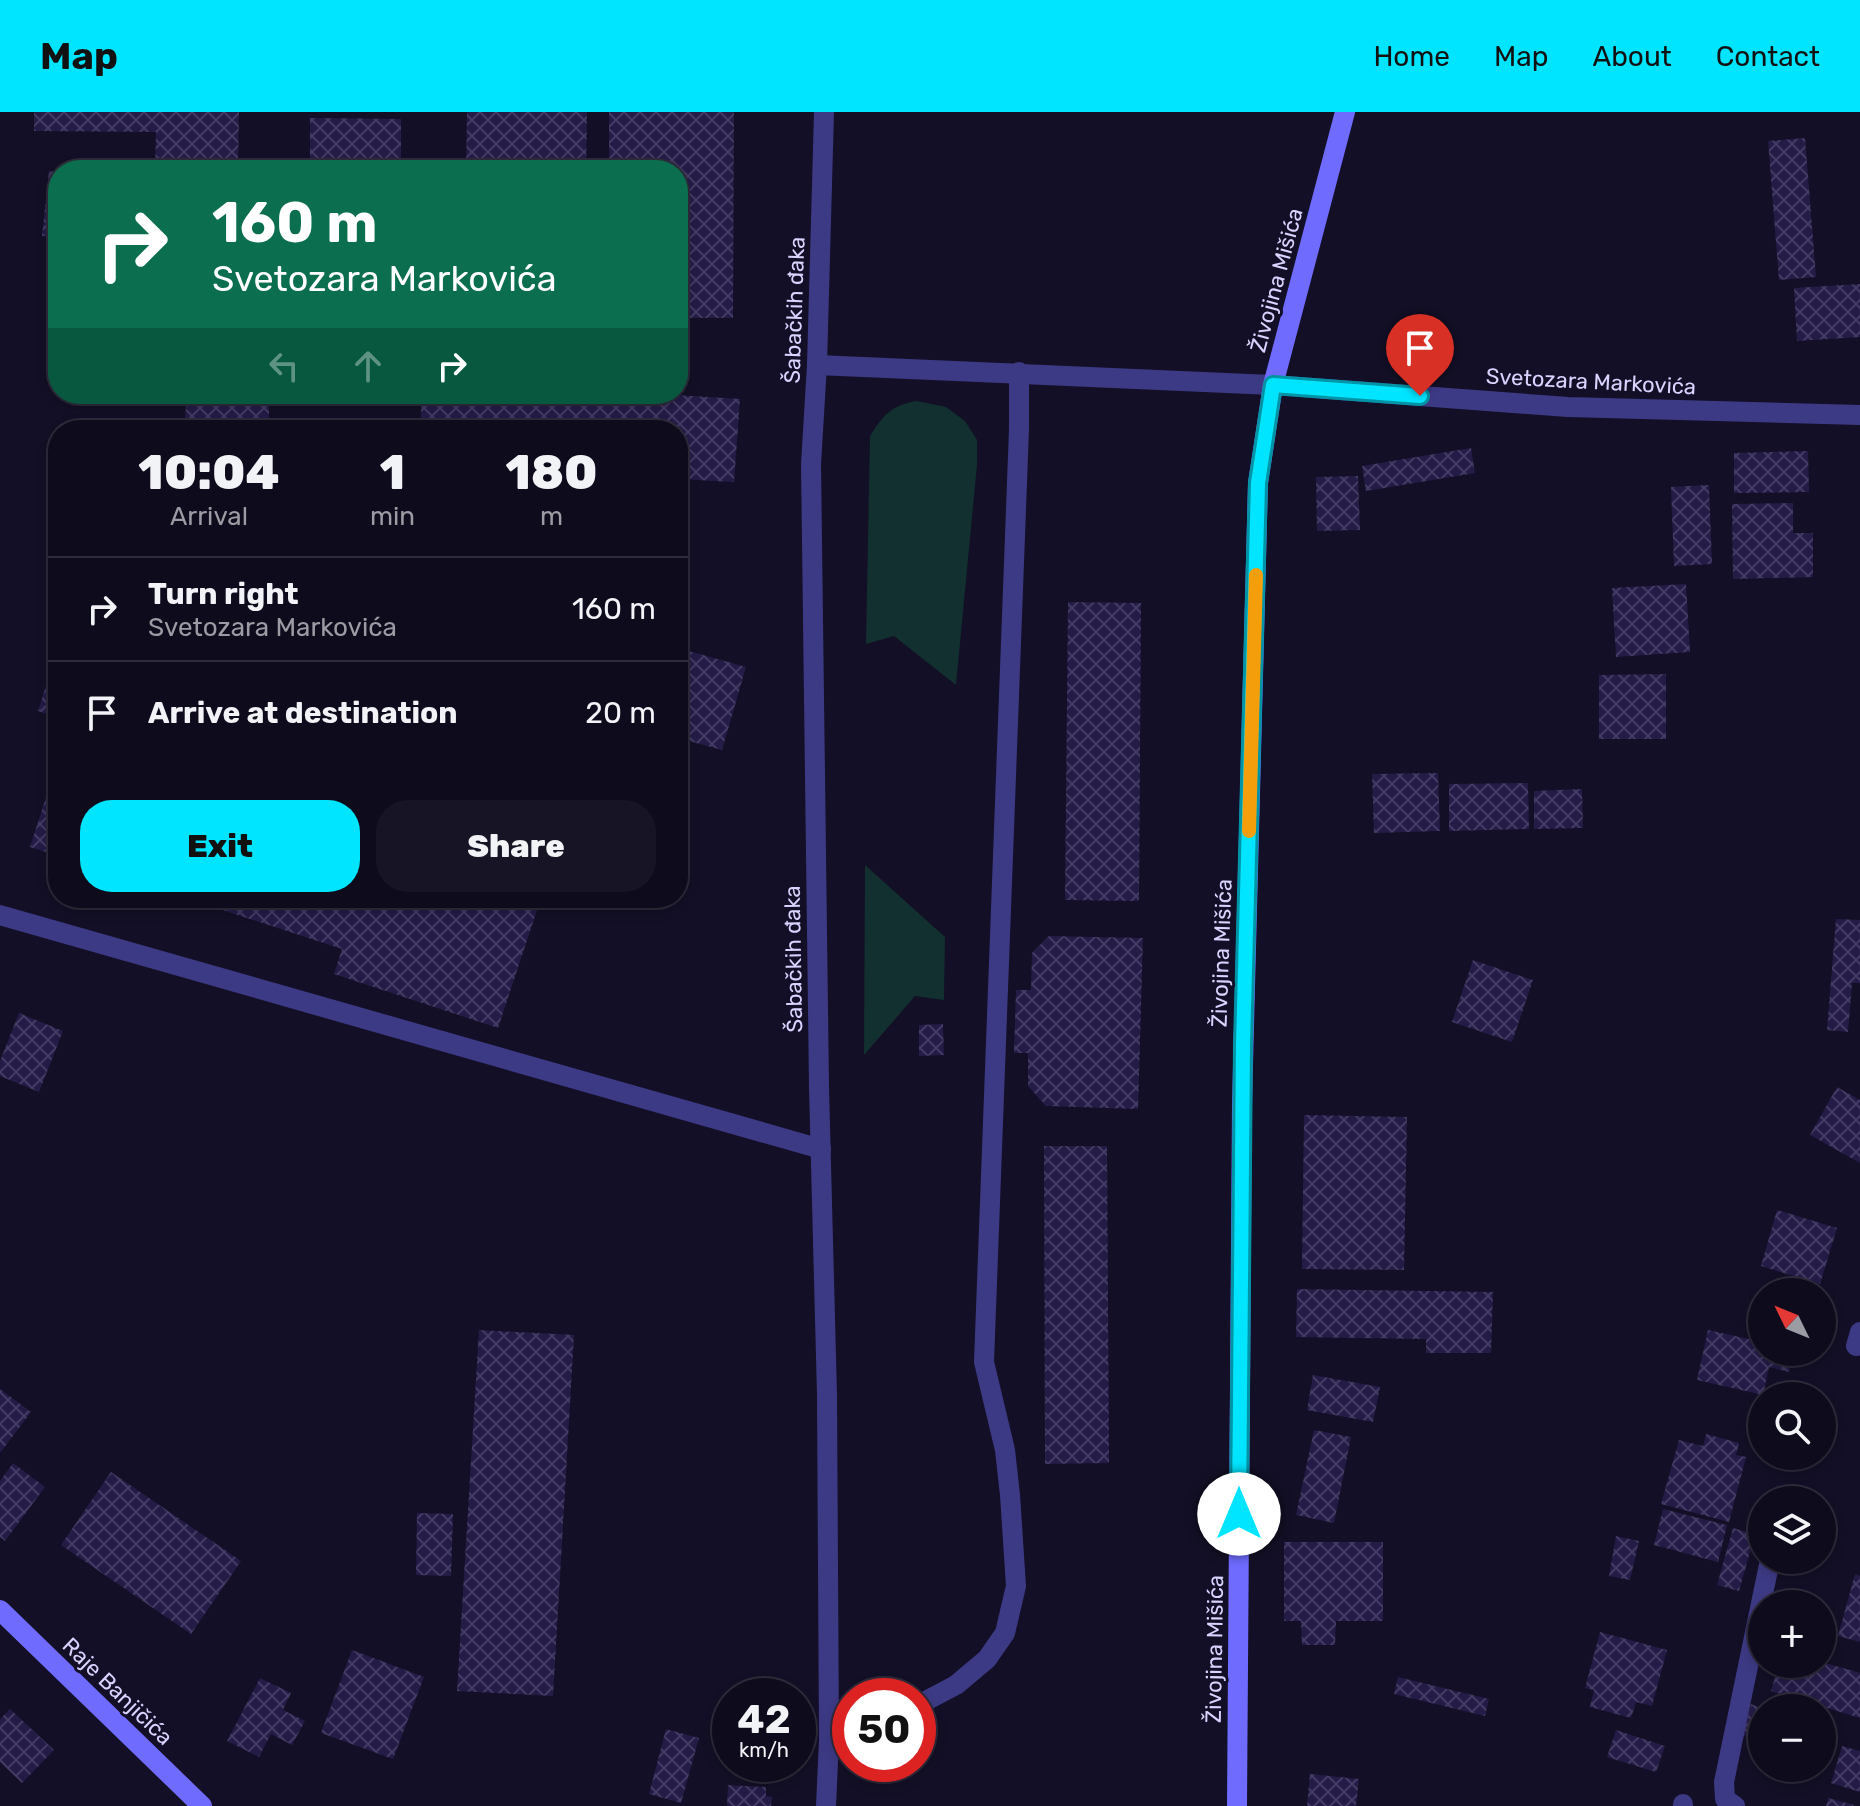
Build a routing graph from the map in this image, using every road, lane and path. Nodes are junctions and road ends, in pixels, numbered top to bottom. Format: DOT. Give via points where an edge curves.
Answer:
graph roads {
  1 [pos="824,112"];
  2 [pos="1345,112"];
  3 [pos="817,365"];
  4 [pos="1019,372"];
  5 [pos="1273,385"];
  6 [pos="1860,415"];
  7 [pos="0,915"];
  8 [pos="821,1149"];
  9 [pos="1767,1574"];
  10 [pos="0,1610"];
  11 [pos="936,1696"];
  12 [pos="832,1739"];
  13 [pos="829,1740"];
  14 [pos="202,1806"];
  15 [pos="826,1806"];
  16 [pos="1237,1806"];
  17 [pos="1735,1806"];
  1 -- 3 [label="street, Šabačkih đaka"];
  2 -- 5 [label="main road, Živojina Mišića"];
  3 -- 4 [label="street, Svetozara Markovića"];
  3 -- 8 [label="street, Šabačkih đaka" via="811,464"];
  4 -- 5 [label="street, Svetozara Markovića"];
  4 -- 11 [label="street" via="984,1362 1005,1450 1016,1586 1005,1633 987,1659"];
  5 -- 6 [label="street, Svetozara Markovića" via="1568,407"];
  5 -- 16 [label="main road, Živojina Mišića" via="1258,483 1243,1045"];
  7 -- 8 [label="street"];
  8 -- 13 [label="street, Šabačkih đaka"];
  9 -- 17 [label="street" via="1724,1782 1725,1799"];
  10 -- 14 [label="main road, Raje Banjičića"];
  12 -- 13 [label="street"];
  13 -- 15 [label="street, Šabačkih đaka"];
}
